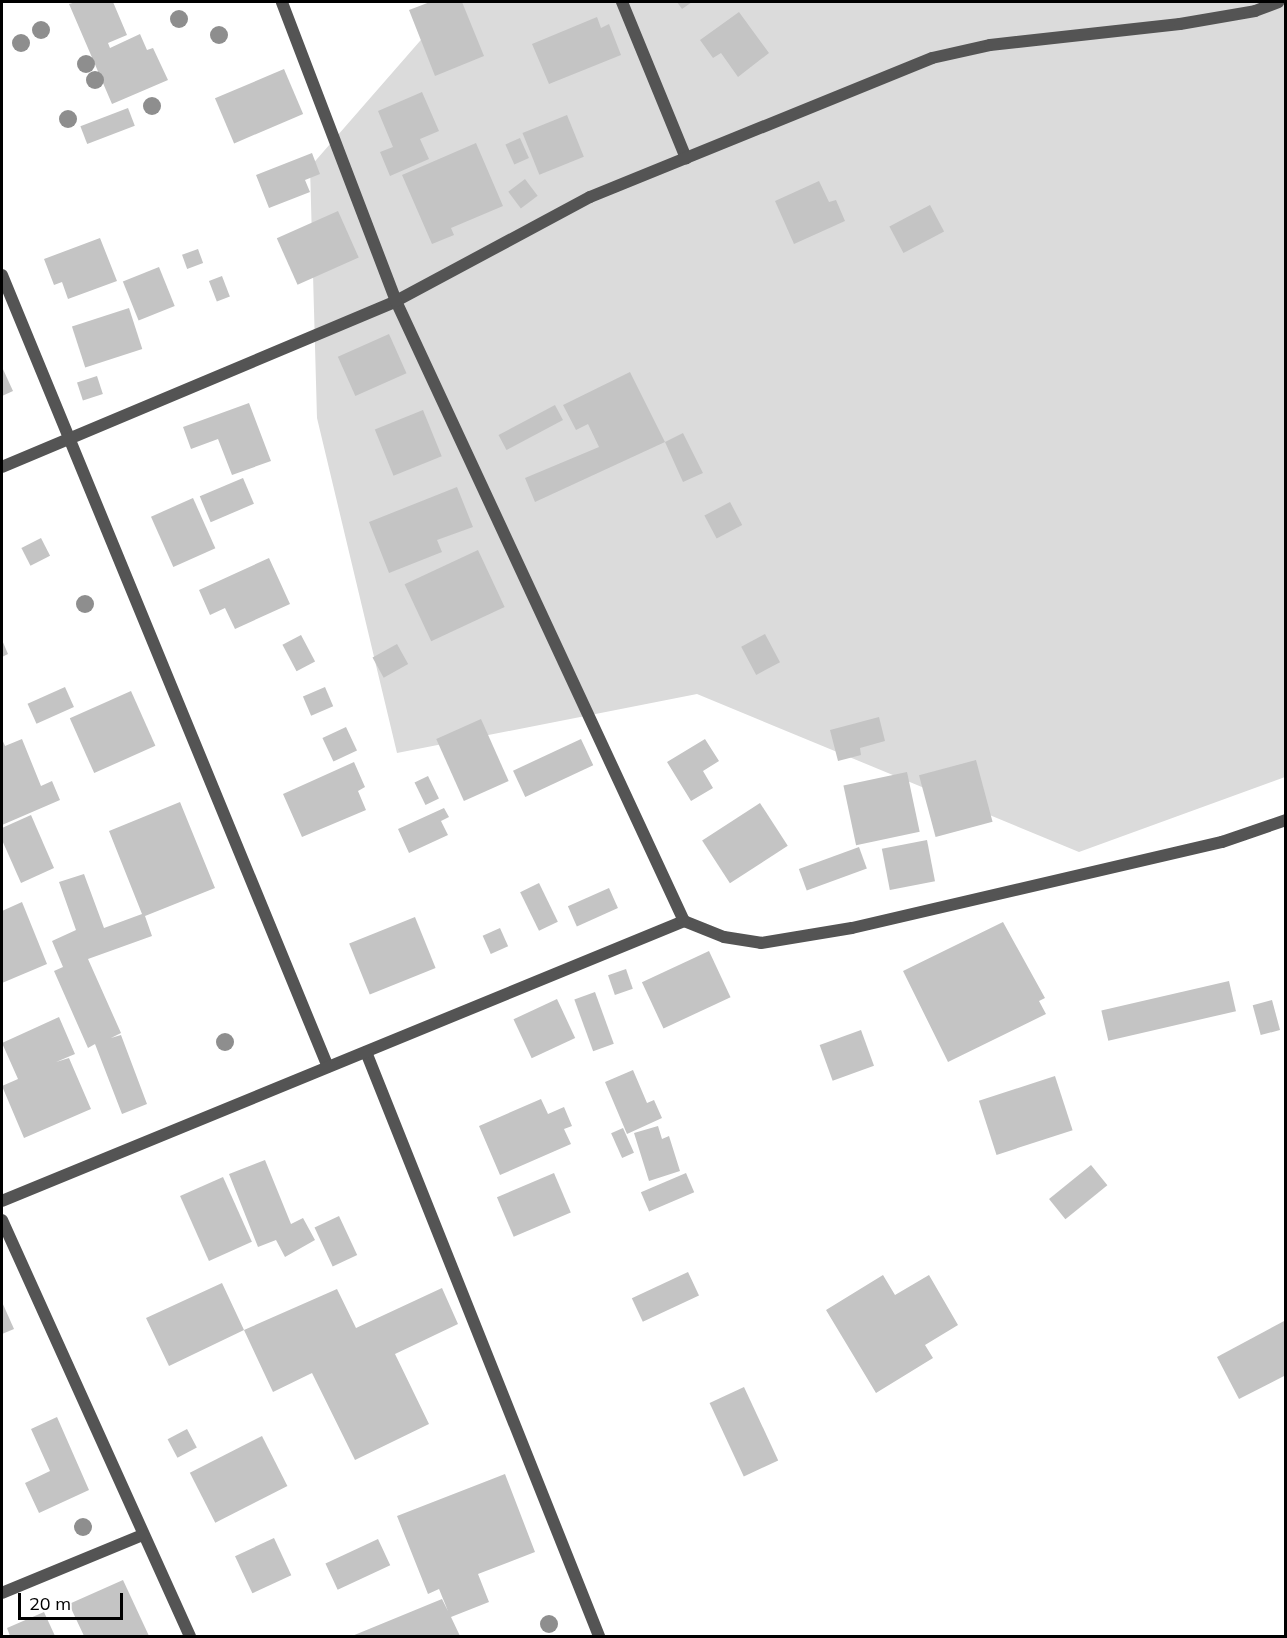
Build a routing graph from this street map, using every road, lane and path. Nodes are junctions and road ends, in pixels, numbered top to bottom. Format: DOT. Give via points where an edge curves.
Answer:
graph roads {
  1 [pos="282,2"];
  2 [pos="622,2"];
  3 [pos="1278,2"];
  4 [pos="686,158"];
  5 [pos="2,275"];
  6 [pos="396,301"];
  7 [pos="69,439"];
  8 [pos="2,467"];
  9 [pos="1286,820"];
  10 [pos="684,921"];
  11 [pos="366,1052"];
  12 [pos="328,1067"];
  13 [pos="2,1201"];
  14 [pos="2,1220"];
  15 [pos="144,1535"];
  16 [pos="2,1593"];
  17 [pos="190,1636"];
  18 [pos="599,1636"];
  1 -- 6 [label="street"];
  2 -- 4 [label="street"];
  3 -- 4 [label="street" via="1180,24 990,45 932,58"];
  4 -- 6 [label="street" via="590,197"];
  5 -- 7 [label="street"];
  6 -- 7 [label="street"];
  6 -- 10 [label="street"];
  7 -- 8 [label="street"];
  7 -- 12 [label="street"];
  9 -- 10 [label="street" via="1222,842 852,928 761,943 724,937"];
  10 -- 11 [label="street"];
  11 -- 12 [label="street"];
  11 -- 18 [label="street"];
  12 -- 13 [label="street"];
  14 -- 15 [label="street"];
  15 -- 16 [label="street"];
  15 -- 17 [label="street"];
}
